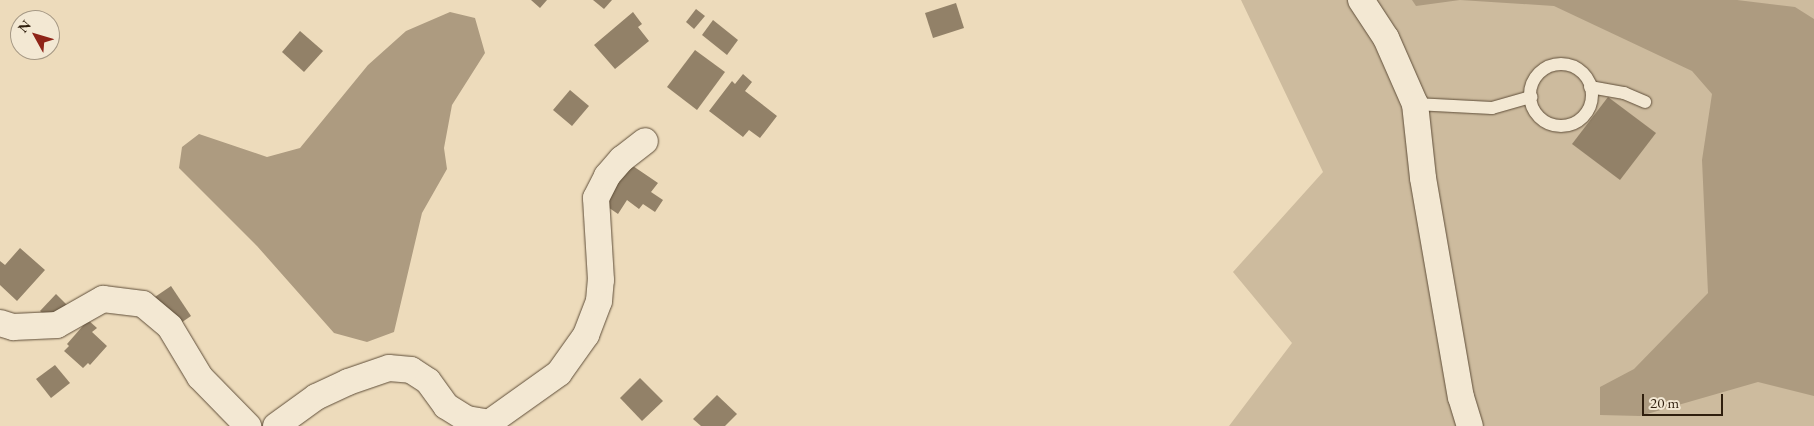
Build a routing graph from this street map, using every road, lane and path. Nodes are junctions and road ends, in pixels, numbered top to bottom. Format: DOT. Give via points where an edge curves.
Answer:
graph roads {
  1 [pos="1360,0"];
  2 [pos="1590,87"];
  3 [pos="1532,96"];
  4 [pos="1645,102"];
  5 [pos="1415,104"];
  6 [pos="645,141"];
  7 [pos="0,323"];
  8 [pos="248,426"];
  9 [pos="276,426"];
  10 [pos="1470,426"];
  1 -- 5 [label="street" via="1386,38"];
  2 -- 3 [label="lane" via="1589,80 1576,68 1559,64 1543,70 1532,84"];
  2 -- 3 [label="lane" via="1593,97 1587,114 1573,125 1555,126 1539,118 1531,102"];
  2 -- 4 [label="lane" via="1624,93"];
  3 -- 5 [label="lane" via="1492,108"];
  5 -- 10 [label="street" via="1423,178 1461,396"];
  6 -- 9 [label="street" via="607,176 596,198 601,280 599,302 586,335 559,373 489,423 467,419 446,406 428,381 411,370 389,368 316,397"];
  7 -- 8 [label="street" via="13,327 57,325 103,299 143,304 170,327 200,377"];
}
